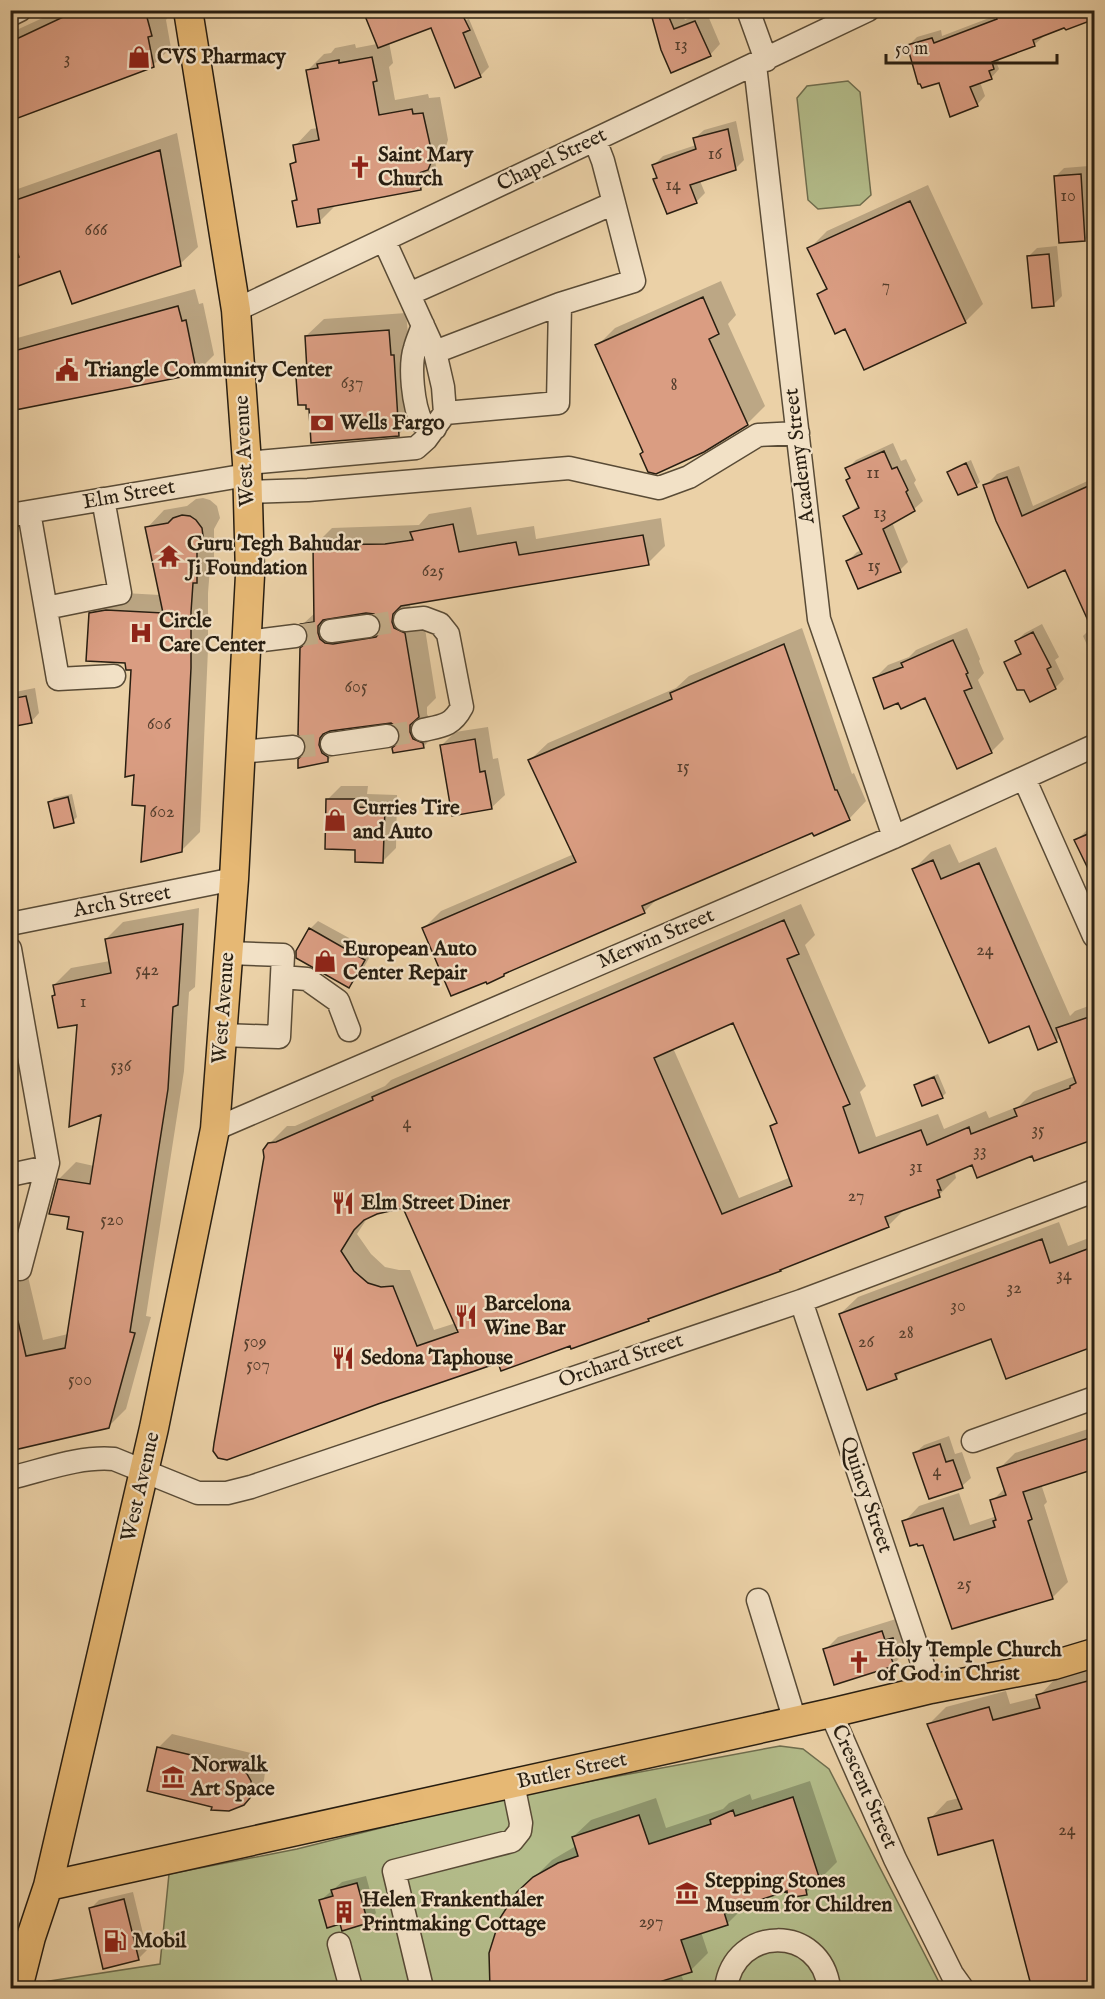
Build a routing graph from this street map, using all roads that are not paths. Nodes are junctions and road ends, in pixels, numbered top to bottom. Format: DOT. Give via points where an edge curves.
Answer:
graph roads {
  1 [pos="20,10"];
  2 [pos="188,10"];
  3 [pos="748,10"];
  4 [pos="868,10"];
  5 [pos="10,15"];
  6 [pos="760,62"];
  7 [pos="595,140"];
  8 [pos="614,203"];
  9 [pos="384,240"];
  10 [pos="409,294"];
  11 [pos="560,304"];
  12 [pos="236,310"];
  13 [pos="423,325"];
  14 [pos="435,352"];
  15 [pos="440,420"];
  16 [pos="798,433"];
  17 [pos="247,476"];
  18 [pos="103,499"];
  19 [pos="20,514"];
  20 [pos="46,608"];
  21 [pos="405,621"];
  22 [pos="368,626"];
  23 [pos="331,631"];
  24 [pos="296,636"];
  25 [pos="247,642"];
  26 [pos="114,676"];
  27 [pos="423,730"];
  28 [pos="387,736"];
  29 [pos="333,744"];
  30 [pos="1095,746"];
  31 [pos="293,747"];
  32 [pos="241,752"];
  33 [pos="1024,778"];
  34 [pos="894,837"];
  35 [pos="234,879"];
  36 [pos="10,924"];
  37 [pos="1095,936"];
  38 [pos="10,949"];
  39 [pos="228,953"];
  40 [pos="282,977"];
  41 [pos="349,1030"];
  42 [pos="222,1035"];
  43 [pos="215,1129"];
  44 [pos="47,1167"];
  45 [pos="10,1175"];
  46 [pos="1095,1191"];
  47 [pos="20,1269"];
  48 [pos="801,1300"];
  49 [pos="1095,1398"];
  50 [pos="973,1441"];
  51 [pos="144,1472"];
  52 [pos="10,1478"];
  53 [pos="758,1600"];
  54 [pos="1095,1653"];
  55 [pos="931,1689"];
  56 [pos="831,1713"];
  57 [pos="795,1721"];
  58 [pos="513,1784"];
  59 [pos="48,1886"];
  60 [pos="339,1944"];
  61 [pos="18,1989"];
  62 [pos="351,1989"];
  63 [pos="423,1989"];
  64 [pos="726,1989"];
  65 [pos="829,1989"];
  66 [pos="962,1989"];
  1 -- 5 [label="street"];
  2 -- 12 [label="main road, West Avenue"];
  3 -- 6 [label="street, Academy Street"];
  4 -- 6 [label="street, Chapel Street"];
  6 -- 7 [label="street, Chapel Street"];
  6 -- 16 [label="street, Academy Street"];
  7 -- 8 [label="street"];
  7 -- 9 [label="street, Chapel Street"];
  8 -- 10 [label="street"];
  8 -- 11 [label="street" via="634,281"];
  9 -- 10 [label="street"];
  9 -- 12 [label="street, Chapel Street"];
  10 -- 13 [label="street"];
  11 -- 14 [label="street"];
  11 -- 15 [label="street" via="558,403"];
  12 -- 17 [label="main road, West Avenue"];
  13 -- 14 [label="street"];
  13 -- 15 [label="street" via="414,350 417,413 422,423"];
  14 -- 15 [label="street" via="443,387"];
  15 -- 17 [label="street" via="416,448"];
  16 -- 17 [label="street" via="758,435 688,477 659,488 569,468 308,490"];
  16 -- 34 [label="street, Academy Street" via="819,619"];
  17 -- 18 [label="street, Elm Street"];
  17 -- 25 [label="main road, West Avenue"];
  18 -- 19 [label="street, Elm Street"];
  18 -- 20 [label="street" via="120,593"];
  19 -- 20 [label="street"];
  20 -- 26 [label="street" via="58,679"];
  21 -- 27 [label="street" via="424,618 440,624 448,634 462,707 446,725"];
  22 -- 23 [label="street"];
  24 -- 25 [label="street"];
  25 -- 32 [label="main road, West Avenue"];
  28 -- 29 [label="street"];
  30 -- 33 [label="street, Merwin Street"];
  31 -- 32 [label="street"];
  32 -- 35 [label="main road, West Avenue"];
  33 -- 34 [label="street, Merwin Street"];
  33 -- 37 [label="street"];
  34 -- 43 [label="street, Merwin Street"];
  35 -- 36 [label="street, Arch Street"];
  35 -- 39 [label="main road, West Avenue"];
  38 -- 44 [label="street"];
  39 -- 40 [label="street" via="283,955"];
  39 -- 42 [label="main road, West Avenue"];
  40 -- 41 [label="street" via="307,979 338,1001"];
  40 -- 42 [label="street" via="279,1037"];
  42 -- 43 [label="main road, West Avenue"];
  43 -- 51 [label="main road, West Avenue"];
  44 -- 45 [label="street"];
  44 -- 47 [label="street"];
  46 -- 48 [label="street, Orchard Street"];
  48 -- 51 [label="street, Orchard Street" via="243,1489 198,1493"];
  48 -- 55 [label="street, Quincy Street"];
  49 -- 50 [label="street"];
  51 -- 52 [label="street, Orchard Street" via="100,1457"];
  51 -- 59 [label="main road, West Avenue"];
  53 -- 57 [label="street"];
  54 -- 55 [label="main road, Butler Street"];
  55 -- 56 [label="main road, Butler Street"];
  56 -- 57 [label="main road, Butler Street"];
  56 -- 66 [label="street, Crescent Street" via="895,1859"];
  57 -- 58 [label="main road, Butler Street"];
  58 -- 59 [label="main road, Butler Street"];
  58 -- 63 [label="street" via="521,1823 512,1841 394,1871"];
  59 -- 61 [label="main road, West Avenue"];
  60 -- 62 [label="street"];
  64 -- 65 [label="street" via="733,1965 742,1954 760,1943 782,1940 796,1943 820,1962"];
}
